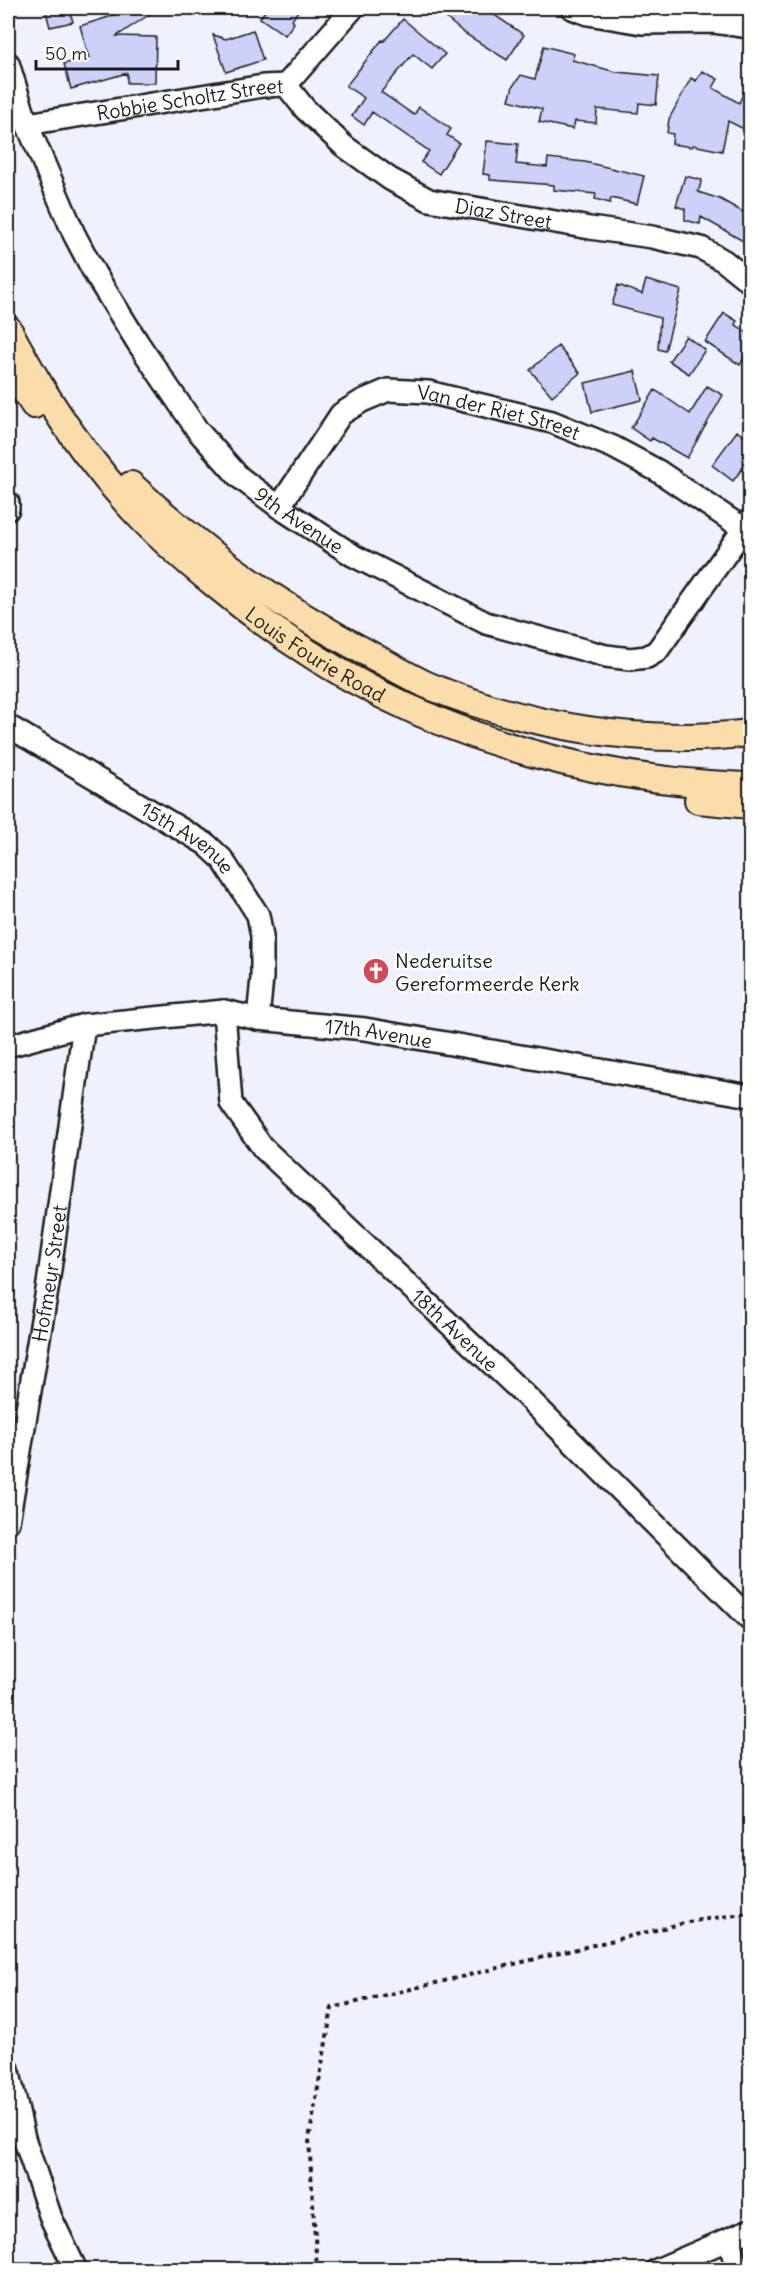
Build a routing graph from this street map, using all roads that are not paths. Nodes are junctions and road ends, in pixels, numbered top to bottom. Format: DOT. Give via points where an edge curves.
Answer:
graph roads {
  1 [pos="353,8"];
  2 [pos="572,8"];
  3 [pos="750,14"];
  4 [pos="714,22"];
  5 [pos="750,27"];
  6 [pos="8,63"];
  7 [pos="286,85"];
  8 [pos="27,124"];
  9 [pos="750,282"];
  10 [pos="8,328"];
  11 [pos="8,366"];
  12 [pos="8,503"];
  13 [pos="279,507"];
  14 [pos="8,509"];
  15 [pos="747,525"];
  16 [pos="8,726"];
  17 [pos="750,733"];
  18 [pos="749,792"];
  19 [pos="224,1011"];
  20 [pos="258,1018"];
  21 [pos="84,1025"];
  22 [pos="8,1046"];
  23 [pos="748,1092"];
  24 [pos="8,1522"];
  25 [pos="750,1619"];
  26 [pos="8,2069"];
  27 [pos="750,2230"];
  28 [pos="729,2240"];
  29 [pos="76,2270"];
  30 [pos="657,2270"];
  31 [pos="737,2270"];
  1 -- 7 [label="street, Robbie Scholtz Street"];
  2 -- 4 [label="street" via="642,23"];
  3 -- 4 [label="street"];
  4 -- 5 [label="street"];
  6 -- 8 [label="street, 9th Avenue"];
  7 -- 8 [label="street, Robbie Scholtz Street"];
  7 -- 9 [label="street, Diaz Street" via="344,146 390,179 429,200 701,248"];
  8 -- 13 [label="street, 9th Avenue" via="74,234 138,343 198,431 239,477"];
  10 -- 17 [label="main road" via="105,460 231,567 327,632 426,684 514,715 574,728 650,737"];
  10 -- 18 [label="main road, Louis Fourie Road" via="50,402 130,506 170,547 310,656 425,716 549,759 634,777"];
  11 -- 18 [label="main road, Louis Fourie Road" via="81,466 121,512 228,609 305,664 421,724 548,768 633,783"];
  12 -- 14 [label="street"];
  13 -- 15 [label="street, Van der Riet Street" via="341,414 388,390 428,392 552,422 613,447"];
  13 -- 15 [label="street, 9th Avenue" via="354,556 486,623 630,659 657,651"];
  16 -- 20 [label="street, 15th Avenue" via="206,844 222,859 258,915 262,936"];
  19 -- 20 [label="street, 17th Avenue"];
  19 -- 21 [label="street, 17th Avenue"];
  19 -- 25 [label="street, 18th Avenue" via="231,1104 263,1148 525,1395"];
  20 -- 23 [label="street, 17th Avenue" via="365,1029"];
  21 -- 22 [label="street, 17th Avenue"];
  21 -- 24 [label="street, Hofmeyr Street" via="48,1284"];
  26 -- 29 [label="street" via="24,2138 44,2198"];
  27 -- 28 [label="street"];
  28 -- 30 [label="street"];
  28 -- 31 [label="street"];
}
